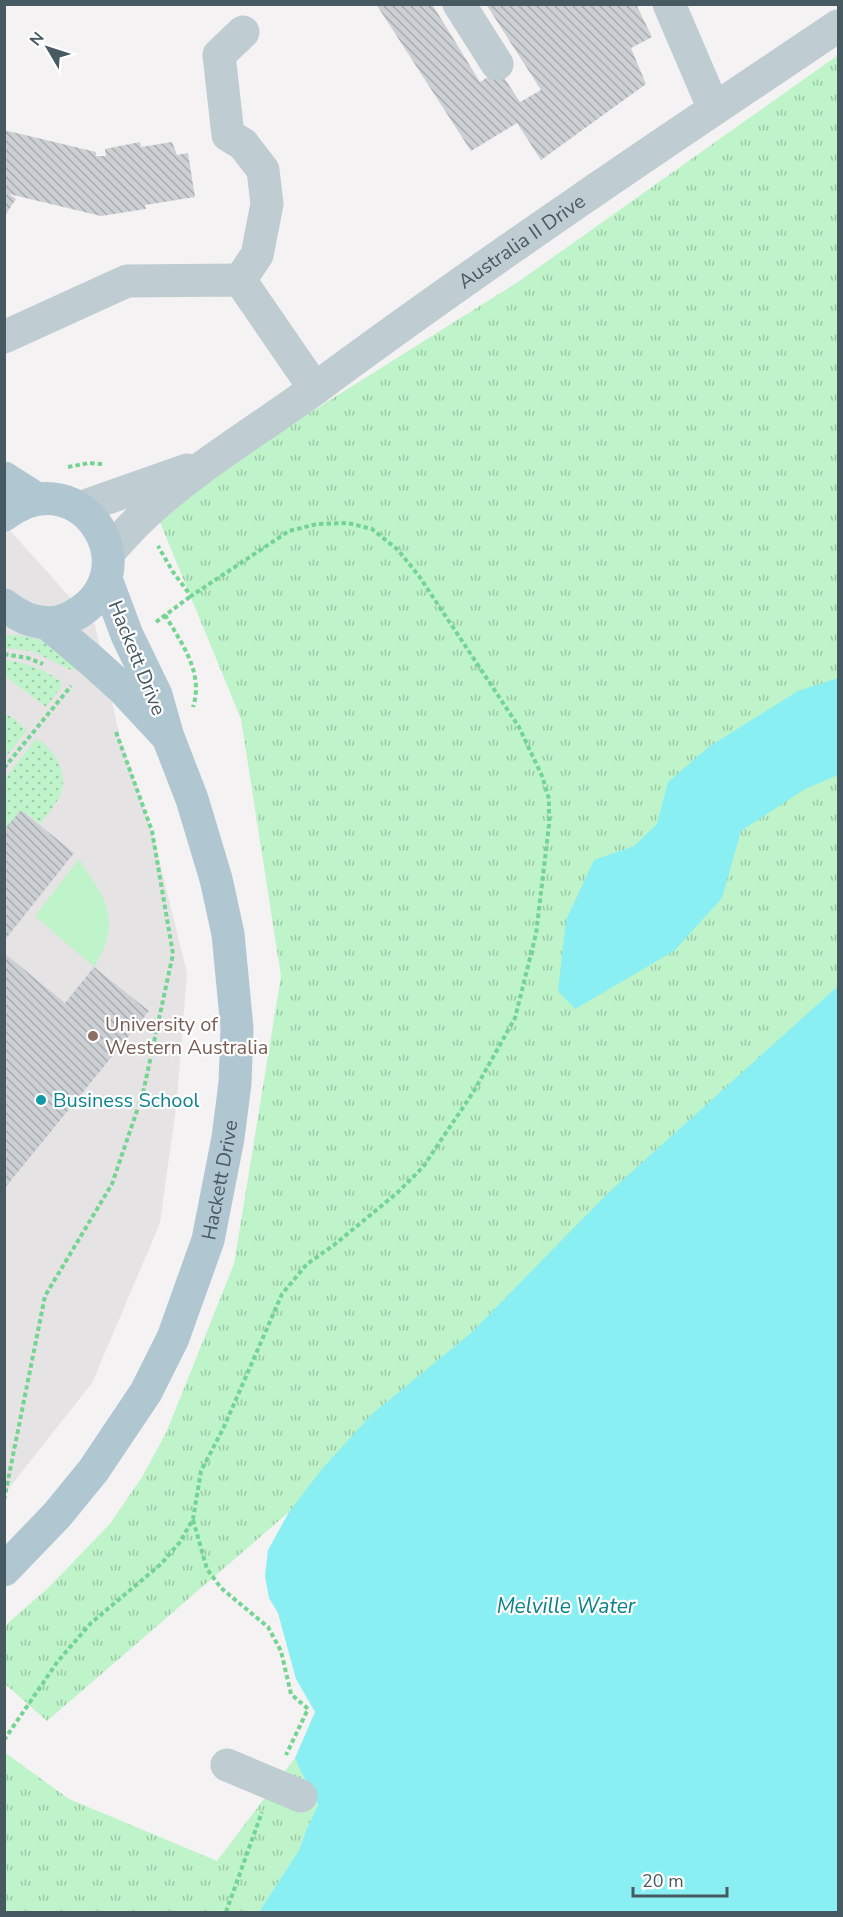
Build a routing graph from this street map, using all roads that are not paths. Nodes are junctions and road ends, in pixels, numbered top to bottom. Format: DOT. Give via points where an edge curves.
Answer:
graph roads {
  1 [pos="459,4"];
  2 [pos="669,4"];
  3 [pos="838,26"];
  4 [pos="243,32"];
  5 [pos="497,64"];
  6 [pos="714,109"];
  7 [pos="240,280"];
  8 [pos="4,337"];
  9 [pos="315,389"];
  10 [pos="209,463"];
  11 [pos="4,478"];
  12 [pos="38,499"];
  13 [pos="79,508"];
  14 [pos="4,515"];
  15 [pos="107,566"];
  16 [pos="8,612"];
  17 [pos="47,624"];
  18 [pos="168,737"];
  19 [pos="4,1570"];
  20 [pos="227,1765"];
  21 [pos="301,1796"];
  1 -- 5 [label="street"];
  2 -- 6 [label="street"];
  3 -- 6 [label="street, Australia II Drive"];
  4 -- 7 [label="street" via="219,55 228,135 243,144 263,170 267,204 257,255"];
  6 -- 9 [label="street, Australia II Drive" via="422,310"];
  7 -- 8 [label="street" via="127,281"];
  7 -- 9 [label="street"];
  9 -- 10 [label="street, Australia II Drive"];
  10 -- 13 [label="street, Australia II Drive"];
  10 -- 15 [label="street, Australia II Drive" via="142,517"];
  11 -- 12 [label="main road"];
  12 -- 13 [label="main road" via="66,501"];
  12 -- 14 [label="main road"];
  13 -- 15 [label="main road, Hackett Drive" via="90,516 105,539"];
  15 -- 17 [label="main road" via="97,596 83,610"];
  15 -- 18 [label="main road, Hackett Drive" via="127,635 156,695"];
  16 -- 17 [label="main road"];
  17 -- 18 [label="main road, Hackett Drive" via="123,689"];
  18 -- 19 [label="main road, Hackett Drive" via="192,799 228,934 237,1028 235,1083 216,1206 173,1338 146,1392 93,1471"];
  20 -- 21 [label="street"];
}
